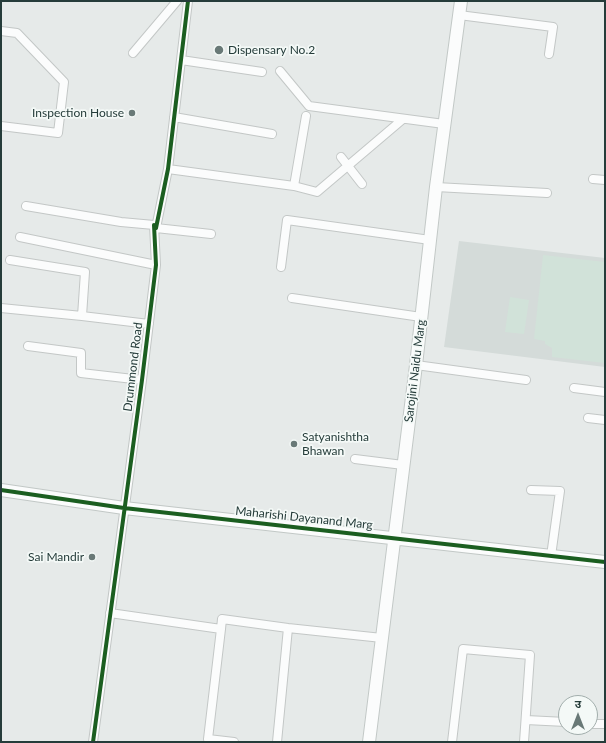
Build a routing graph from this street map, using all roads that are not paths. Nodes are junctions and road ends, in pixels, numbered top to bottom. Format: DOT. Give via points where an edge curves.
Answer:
graph roads {
  1 [pos="177,1"];
  2 [pos="188,1"];
  3 [pos="461,1"];
  4 [pos="459,15"];
  5 [pos="1,31"];
  6 [pos="134,53"];
  7 [pos="549,54"];
  8 [pos="181,60"];
  9 [pos="280,71"];
  10 [pos="262,72"];
  11 [pos="306,116"];
  12 [pos="174,117"];
  13 [pos="403,119"];
  14 [pos="444,124"];
  15 [pos="1,126"];
  16 [pos="272,134"];
  17 [pos="341,157"];
  18 [pos="348,165"];
  19 [pos="168,169"];
  20 [pos="593,179"];
  21 [pos="605,180"];
  22 [pos="362,184"];
  23 [pos="294,186"];
  24 [pos="436,187"];
  25 [pos="547,193"];
  26 [pos="26,206"];
  27 [pos="155,227"];
  28 [pos="211,234"];
  29 [pos="20,237"];
  30 [pos="430,240"];
  31 [pos="10,260"];
  32 [pos="156,265"];
  33 [pos="281,267"];
  34 [pos="292,298"];
  35 [pos="1,308"];
  36 [pos="82,316"];
  37 [pos="421,317"];
  38 [pos="149,324"];
  39 [pos="28,346"];
  40 [pos="416,365"];
  41 [pos="142,380"];
  42 [pos="526,380"];
  43 [pos="574,388"];
  44 [pos="605,392"];
  45 [pos="588,418"];
  46 [pos="605,420"];
  47 [pos="355,459"];
  48 [pos="403,465"];
  49 [pos="1,490"];
  50 [pos="531,490"];
  51 [pos="124,508"];
  52 [pos="394,538"];
  53 [pos="551,556"];
  54 [pos="605,562"];
  55 [pos="110,613"];
  56 [pos="288,628"];
  57 [pos="221,629"];
  58 [pos="382,638"];
  59 [pos="526,720"];
  60 [pos="558,722"];
  61 [pos="93,742"];
  62 [pos="234,742"];
  63 [pos="277,742"];
  64 [pos="369,742"];
  65 [pos="452,742"];
  66 [pos="524,742"];
  1 -- 6 [label="street"];
  2 -- 8 [label="street, Drummond Road"];
  3 -- 4 [label="main road, Sarojini Naidu Marg"];
  4 -- 7 [label="street" via="553,27"];
  4 -- 14 [label="main road, Sarojini Naidu Marg"];
  5 -- 15 [label="street" via="17,33 64,82 58,133"];
  8 -- 10 [label="street"];
  8 -- 12 [label="street, Drummond Road"];
  9 -- 13 [label="street" via="309,106"];
  11 -- 23 [label="street"];
  12 -- 16 [label="street"];
  12 -- 19 [label="street, Drummond Road"];
  13 -- 14 [label="street"];
  13 -- 18 [label="street"];
  14 -- 24 [label="main road, Sarojini Naidu Marg"];
  17 -- 18 [label="street"];
  18 -- 22 [label="street"];
  18 -- 23 [label="street" via="317,192"];
  19 -- 23 [label="street"];
  19 -- 27 [label="street, Drummond Road"];
  20 -- 21 [label="street"];
  24 -- 25 [label="street"];
  24 -- 30 [label="main road, Sarojini Naidu Marg"];
  26 -- 27 [label="street"];
  27 -- 28 [label="street"];
  27 -- 32 [label="street, Drummond Road"];
  29 -- 32 [label="street"];
  30 -- 33 [label="street" via="287,220"];
  30 -- 37 [label="main road, Sarojini Naidu Marg"];
  31 -- 36 [label="street" via="85,272"];
  32 -- 38 [label="street, Drummond Road"];
  34 -- 37 [label="street"];
  35 -- 36 [label="street"];
  36 -- 38 [label="street"];
  37 -- 40 [label="main road, Sarojini Naidu Marg"];
  38 -- 41 [label="street, Drummond Road"];
  39 -- 41 [label="street" via="82,353 82,373"];
  40 -- 42 [label="street"];
  40 -- 48 [label="main road, Sarojini Naidu Marg"];
  41 -- 51 [label="street, Drummond Road"];
  43 -- 44 [label="street"];
  45 -- 46 [label="street"];
  47 -- 48 [label="street"];
  48 -- 52 [label="main road, Sarojini Naidu Marg"];
  49 -- 51 [label="main road, Maharishi Dayanand Marg"];
  50 -- 53 [label="street" via="560,491"];
  51 -- 52 [label="main road, Maharishi Dayanand Marg"];
  51 -- 55 [label="street, Drummond Road"];
  52 -- 53 [label="main road, Maharishi Dayanand Marg"];
  52 -- 58 [label="main road, Sarojini Naidu Marg"];
  53 -- 54 [label="main road, Maharishi Dayanand Marg"];
  55 -- 57 [label="street"];
  55 -- 61 [label="street, Drummond Road"];
  56 -- 57 [label="street" via="222,620"];
  56 -- 58 [label="street"];
  56 -- 63 [label="street"];
  57 -- 62 [label="street" via="208,739"];
  58 -- 64 [label="main road, Sarojini Naidu Marg"];
  59 -- 60 [label="street"];
  59 -- 65 [label="street" via="530,655 463,649"];
  59 -- 66 [label="street"];
}
